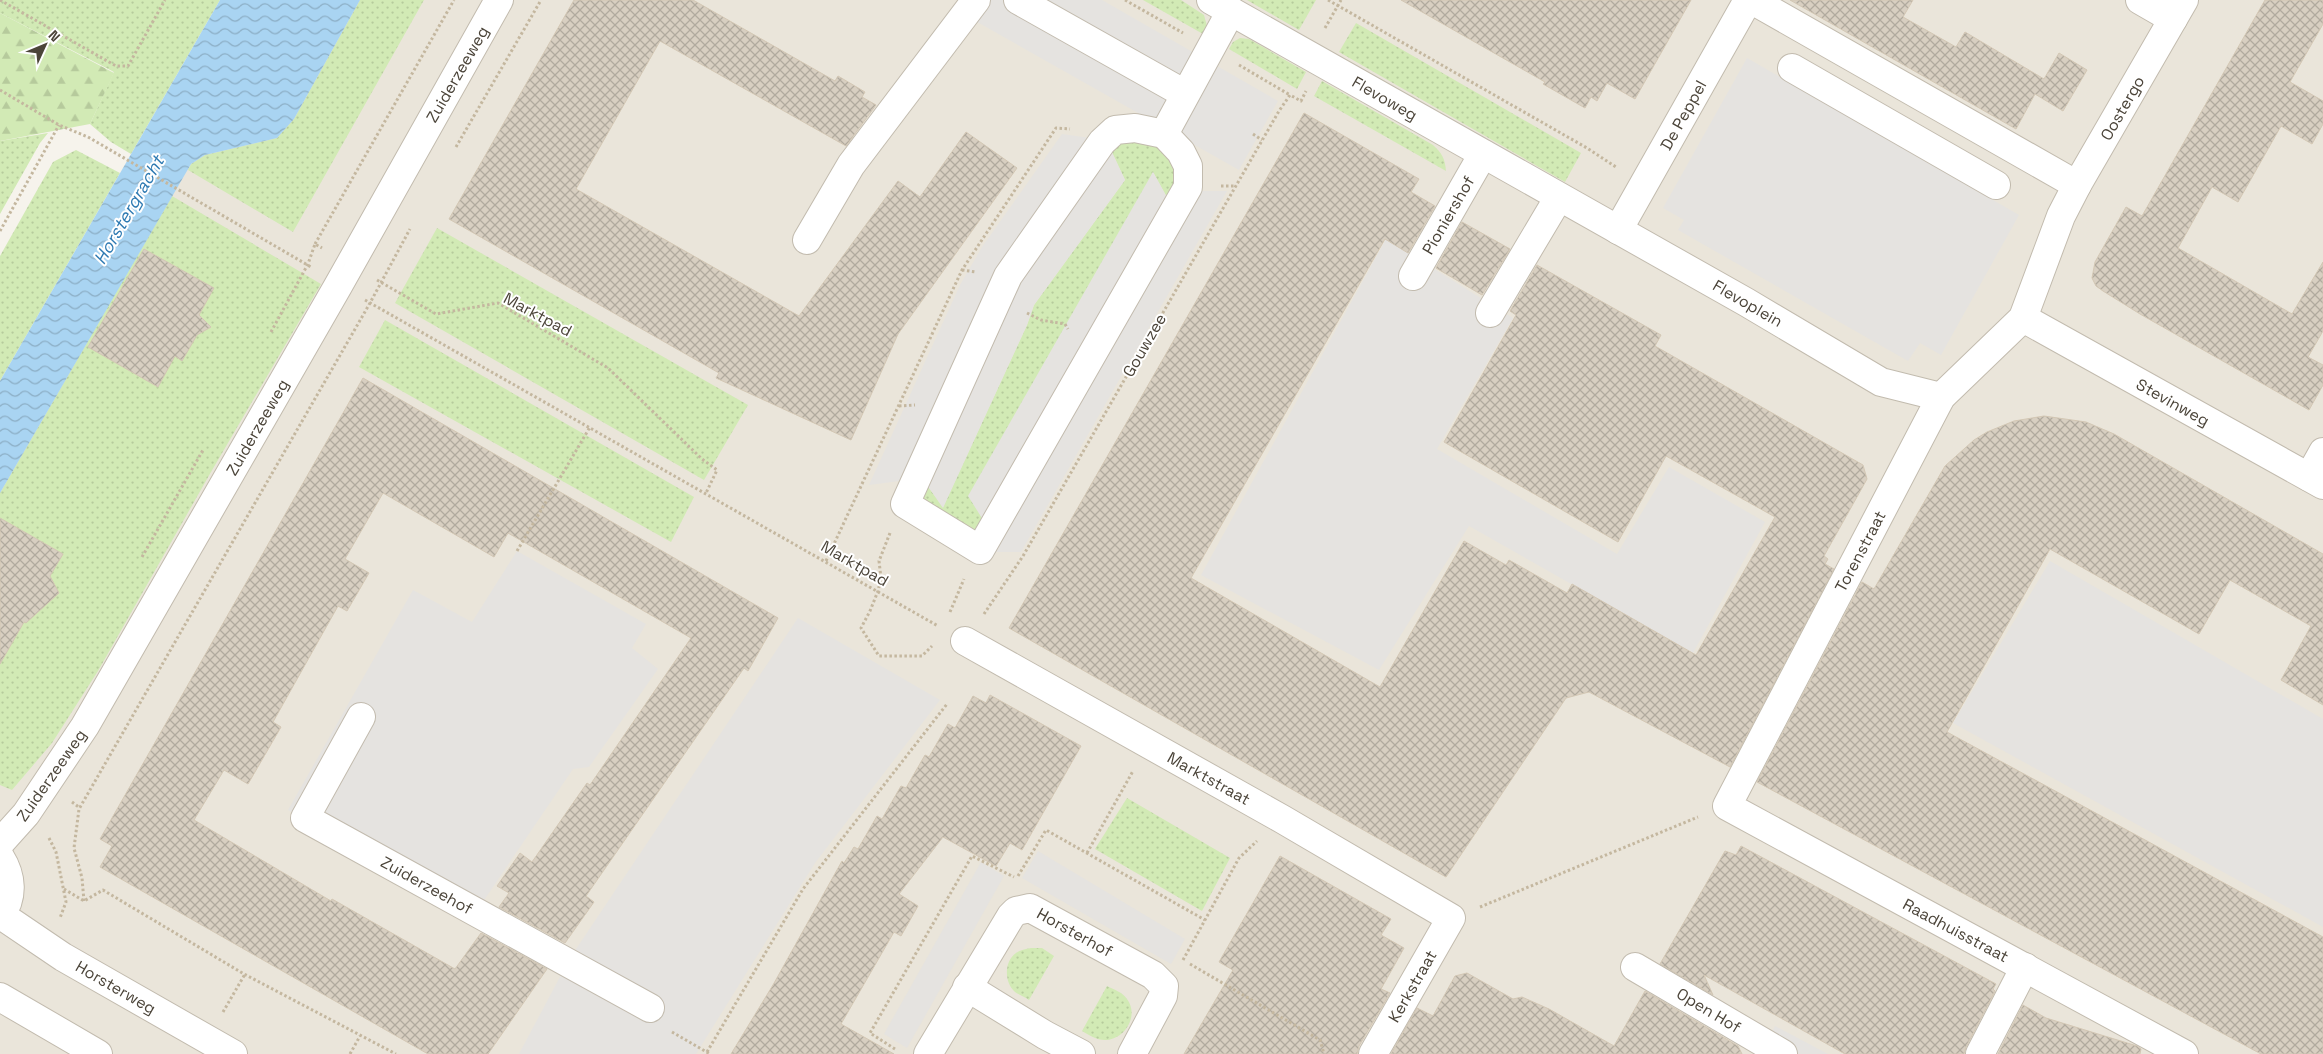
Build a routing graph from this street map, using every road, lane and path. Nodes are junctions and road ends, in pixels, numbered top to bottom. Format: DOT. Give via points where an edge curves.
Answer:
graph roads {
  1 [pos="0,0"];
  2 [pos="165,0"];
  3 [pos="454,0"];
  4 [pos="499,0"];
  5 [pos="541,0"];
  6 [pos="976,0"];
  7 [pos="1018,0"];
  8 [pos="1328,0"];
  9 [pos="1748,0"];
  10 [pos="1752,0"];
  11 [pos="2140,0"];
  12 [pos="1221,6"];
  13 [pos="2179,10"];
  14 [pos="1322,62"];
  15 [pos="1792,68"];
  16 [pos="0,90"];
  17 [pos="1185,94"];
  18 [pos="59,125"];
  19 [pos="1112,133"];
  20 [pos="1164,134"];
  21 [pos="1253,134"];
  22 [pos="1262,140"];
  23 [pos="454,152"];
  24 [pos="1483,154"];
  25 [pos="1996,185"];
  26 [pos="2077,185"];
  27 [pos="1644,186"];
  28 [pos="1559,197"];
  29 [pos="411,227"];
  30 [pos="1618,230"];
  31 [pos="0,231"];
  32 [pos="807,240"];
  33 [pos="315,244"];
  34 [pos="308,264"];
  35 [pos="962,270"];
  36 [pos="344,275"];
  37 [pos="1008,276"];
  38 [pos="1413,276"];
  39 [pos="382,283"];
  40 [pos="370,303"];
  41 [pos="1490,313"];
  42 [pos="2023,318"];
  43 [pos="1089,359"];
  44 [pos="1133,364"];
  45 [pos="1941,397"];
  46 [pos="590,427"];
  47 [pos="2323,452"];
  48 [pos="2316,481"];
  49 [pos="706,493"];
  50 [pos="905,504"];
  51 [pos="980,550"];
  52 [pos="518,551"];
  53 [pos="826,561"];
  54 [pos="878,591"];
  55 [pos="954,635"];
  56 [pos="947,704"];
  57 [pos="361,717"];
  58 [pos="1148,744"];
  59 [pos="1727,806"];
  60 [pos="1282,819"];
  61 [pos="0,843"];
  62 [pos="1087,853"];
  63 [pos="0,857"];
  64 [pos="64,889"];
  65 [pos="84,901"];
  66 [pos="1,916"];
  67 [pos="1451,918"];
  68 [pos="1205,920"];
  69 [pos="1183,960"];
  70 [pos="1635,967"];
  71 [pos="2024,967"];
  72 [pos="245,974"];
  73 [pos="1159,979"];
  74 [pos="967,987"];
  75 [pos="0,997"];
  76 [pos="650,1008"];
  77 [pos="223,1012"];
  78 [pos="668,1029"];
  79 [pos="360,1036"];
  80 [pos="896,1049"];
  81 [pos="709,1053"];
  82 [pos="98,1054"];
  83 [pos="234,1054"];
  84 [pos="350,1054"];
  85 [pos="396,1054"];
  86 [pos="928,1054"];
  87 [pos="1081,1054"];
  88 [pos="1132,1054"];
  89 [pos="1324,1054"];
  90 [pos="1373,1054"];
  91 [pos="1783,1054"];
  92 [pos="1980,1054"];
  93 [pos="2184,1054"];
  1 -- 2 [label="path" via="116,66 128,66"];
  3 -- 33 [label="path"];
  4 -- 36 [label="street, Zuiderzeeweg"];
  5 -- 23 [label="path"];
  6 -- 32 [label="street" via="851,165"];
  7 -- 17 [label="street"];
  8 -- 27 [label="path" via="1587,148"];
  9 -- 27 [label="street, De Peppel"];
  10 -- 26 [label="street"];
  11 -- 13 [label="street"];
  12 -- 14 [label="street, Flevoweg"];
  12 -- 17 [label="street"];
  13 -- 26 [label="street, Oostergo"];
  14 -- 22 [label="path, Gouwzee" via="1301,101 1290,96"];
  14 -- 24 [label="street, Flevoweg"];
  15 -- 25 [label="street"];
  16 -- 18 [label="path"];
  17 -- 20 [label="street"];
  18 -- 31 [label="path"];
  18 -- 34 [label="path" via="88,137"];
  19 -- 20 [label="street" via="1136,128"];
  19 -- 35 [label="path" via="1056,128"];
  19 -- 37 [label="street" via="1102,142"];
  20 -- 43 [label="street" via="1181,152 1188,166 1188,187"];
  21 -- 22 [label="path"];
  22 -- 44 [label="path, Gouwzee"];
  24 -- 28 [label="street, Flevoweg"];
  24 -- 38 [label="street, Pioniershof"];
  26 -- 42 [label="street, Oostergo" via="2061,216"];
  27 -- 30 [label="street, De Peppel"];
  28 -- 30 [label="street, Flevoplein"];
  28 -- 41 [label="street"];
  29 -- 39 [label="path"];
  30 -- 45 [label="street, Flevoplein" via="1881,382"];
  33 -- 34 [label="path"];
  33 -- 36 [label="path, Marktpad"];
  34 -- 36 [label="path"];
  35 -- 37 [label="path"];
  35 -- 53 [label="path"];
  36 -- 39 [label="path, Marktpad"];
  36 -- 40 [label="path, Marktpad"];
  36 -- 61 [label="street, Zuiderzeeweg" via="86,726 26,814"];
  37 -- 43 [label="path" via="1025,312 1041,320 1065,324"];
  37 -- 50 [label="street"];
  39 -- 40 [label="path"];
  39 -- 49 [label="path, Marktpad" via="436,314 498,303 608,368 702,459 718,470"];
  40 -- 46 [label="path, Marktpad"];
  40 -- 65 [label="path" via="79,809 74,848"];
  42 -- 45 [label="street, Torenstraat"];
  42 -- 48 [label="street, Stevinweg"];
  43 -- 44 [label="path"];
  43 -- 51 [label="street"];
  44 -- 55 [label="path, Gouwzee" via="1023,556"];
  45 -- 59 [label="street, Torenstraat"];
  46 -- 49 [label="path, Marktpad"];
  46 -- 52 [label="path"];
  47 -- 48 [label="street"];
  49 -- 53 [label="path, Marktpad"];
  50 -- 51 [label="street"];
  50 -- 54 [label="path, Gouwzee" via="879,561 881,578"];
  51 -- 55 [label="path, Gouwzee" via="963,580"];
  53 -- 54 [label="path, Marktpad"];
  54 -- 55 [label="path, Marktpad"];
  54 -- 55 [label="path, Gouwzee" via="862,628 879,656 922,656 938,642"];
  55 -- 58 [label="street, Marktstraat"];
  56 -- 81 [label="path" via="803,889"];
  57 -- 76 [label="street, Zuiderzeehof" via="305,818"];
  58 -- 60 [label="street, Marktstraat"];
  58 -- 62 [label="path"];
  59 -- 67 [label="path"];
  59 -- 71 [label="street, Raadhuisstraat"];
  60 -- 67 [label="street, Marktstraat"];
  60 -- 68 [label="path" via="1239,858"];
  62 -- 68 [label="path"];
  62 -- 80 [label="path" via="1046,830 1017,879 972,856 870,1033"];
  63 -- 66 [label="street" via="7,870 10,887 8,903"];
  64 -- 65 [label="path"];
  65 -- 72 [label="path" via="103,890"];
  66 -- 83 [label="street, Horsterweg" via="63,957"];
  67 -- 90 [label="street, Kerkstraat"];
  68 -- 69 [label="path"];
  69 -- 73 [label="path" via="1178,970"];
  69 -- 89 [label="path" via="1320,1040"];
  70 -- 91 [label="street, Open Hof"];
  71 -- 92 [label="street"];
  71 -- 93 [label="street, Raadhuisstraat"];
  72 -- 77 [label="path"];
  72 -- 79 [label="path"];
  73 -- 74 [label="street, Horsterhof" via="1030,908 1016,911 1011,916"];
  73 -- 88 [label="street" via="1164,986 1163,996"];
  74 -- 86 [label="street, Horsterhof"];
  74 -- 87 [label="street"];
  75 -- 82 [label="street"];
  78 -- 81 [label="path"];
  79 -- 84 [label="path"];
  79 -- 85 [label="path"];
}
